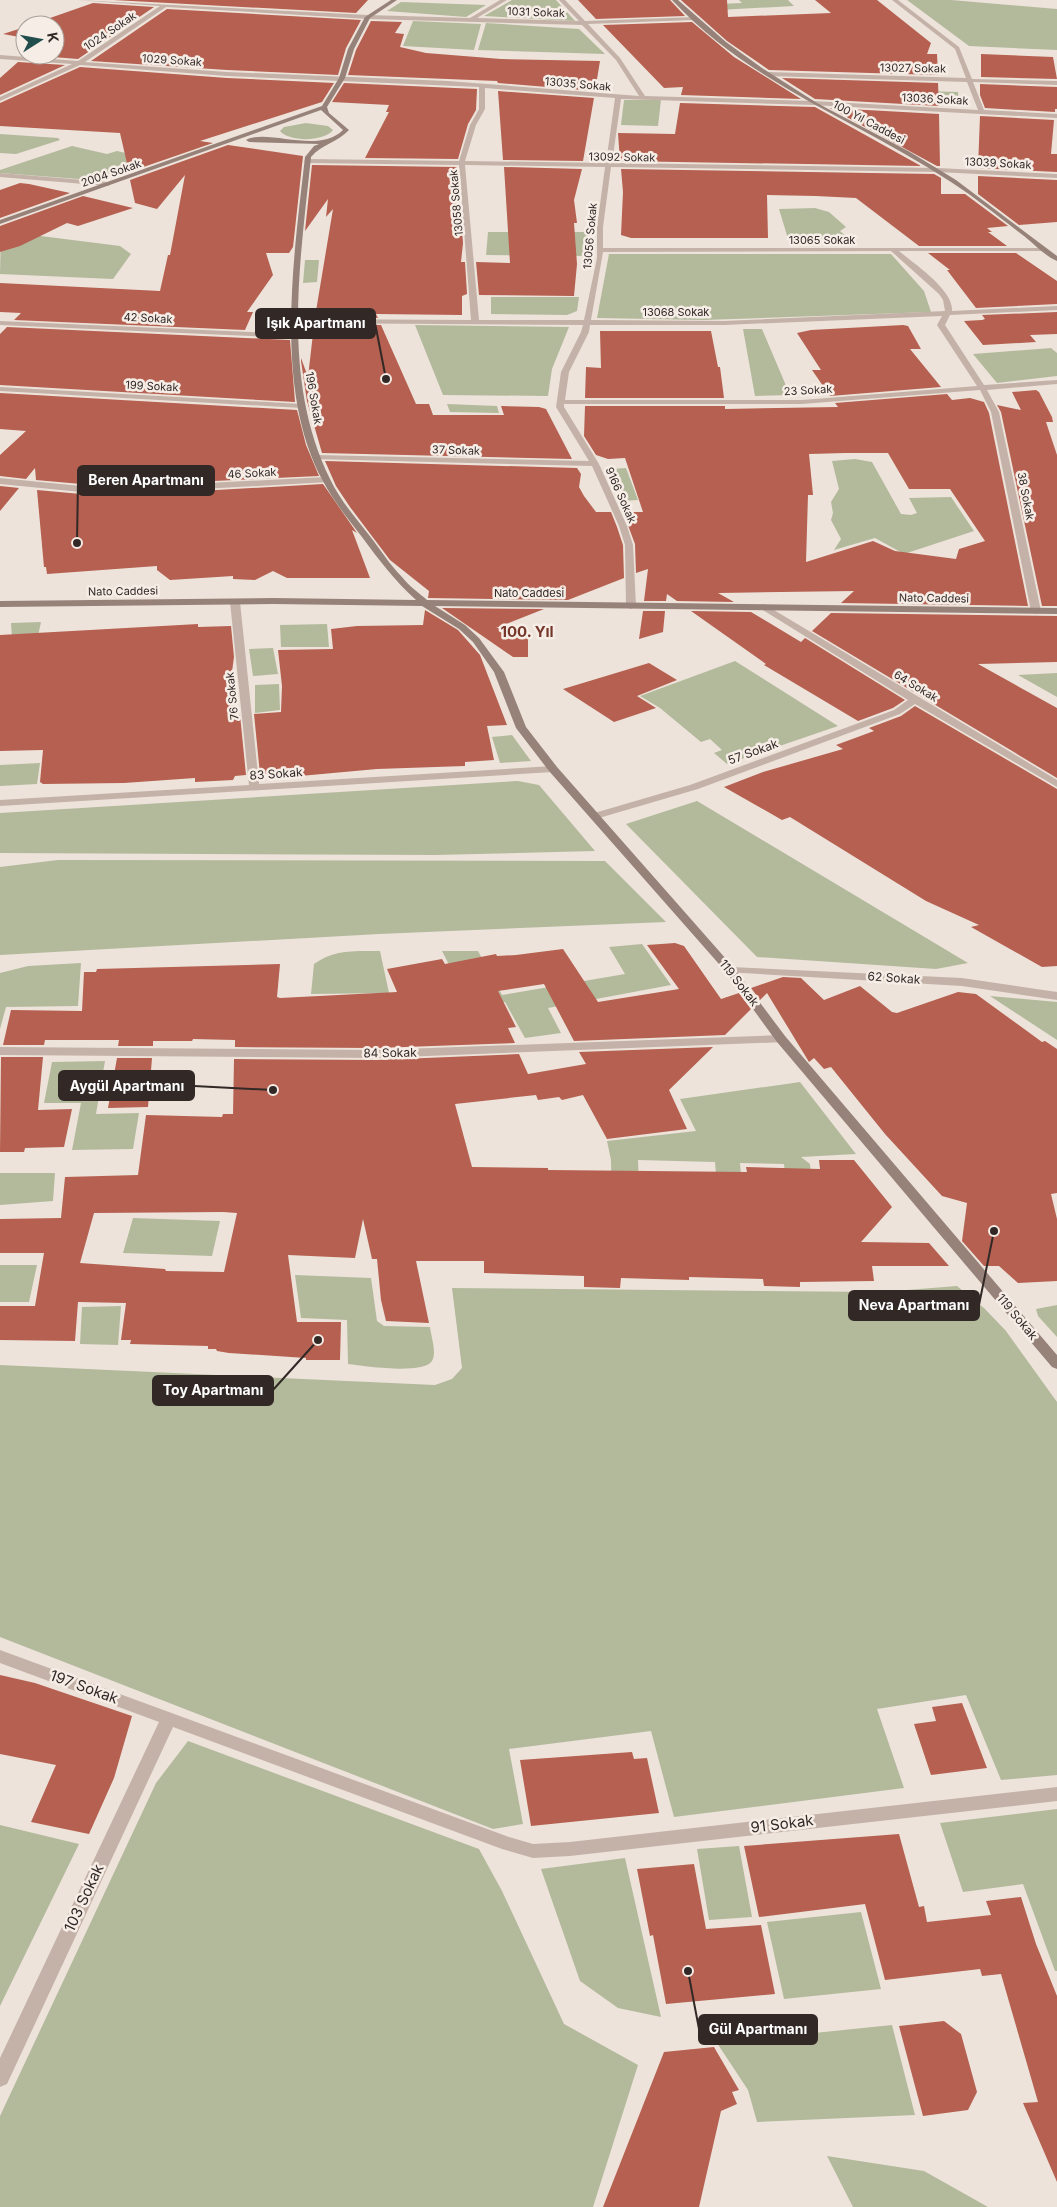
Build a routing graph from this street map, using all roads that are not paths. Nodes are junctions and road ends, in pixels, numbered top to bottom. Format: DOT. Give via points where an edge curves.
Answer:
graph roads {
  1 [pos="78,0"];
  2 [pos="174,0"];
  3 [pos="394,0"];
  4 [pos="504,0"];
  5 [pos="562,0"];
  6 [pos="675,0"];
  7 [pos="895,0"];
  8 [pos="162,6"];
  9 [pos="368,17"];
  10 [pos="694,18"];
  11 [pos="471,20"];
  12 [pos="584,23"];
  13 [pos="0,57"];
  14 [pos="79,64"];
  15 [pos="768,74"];
  16 [pos="342,78"];
  17 [pos="967,79"];
  18 [pos="1057,83"];
  19 [pos="482,86"];
  20 [pos="618,97"];
  21 [pos="643,98"];
  22 [pos="0,99"];
  23 [pos="813,103"];
  24 [pos="324,107"];
  25 [pos="981,111"];
  26 [pos="1057,116"];
  27 [pos="311,120"];
  28 [pos="323,120"];
  29 [pos="282,123"];
  30 [pos="338,123"];
  31 [pos="274,126"];
  32 [pos="338,137"];
  33 [pos="280,140"];
  34 [pos="288,141"];
  35 [pos="228,143"];
  36 [pos="307,159"];
  37 [pos="462,162"];
  38 [pos="607,167"];
  39 [pos="937,170"];
  40 [pos="0,175"];
  41 [pos="1057,176"];
  42 [pos="108,184"];
  43 [pos="0,222"];
  44 [pos="1044,249"];
  45 [pos="601,250"];
  46 [pos="893,250"];
  47 [pos="1057,259"];
  48 [pos="1057,308"];
  49 [pos="947,314"];
  50 [pos="295,321"];
  51 [pos="476,321"];
  52 [pos="586,322"];
  53 [pos="0,323"];
  54 [pos="294,336"];
  55 [pos="1057,382"];
  56 [pos="0,389"];
  57 [pos="983,389"];
  58 [pos="560,402"];
  59 [pos="302,406"];
  60 [pos="316,456"];
  61 [pos="595,464"];
  62 [pos="326,480"];
  63 [pos="0,481"];
  64 [pos="235,602"];
  65 [pos="0,604"];
  66 [pos="426,604"];
  67 [pos="631,606"];
  68 [pos="764,607"];
  69 [pos="1036,611"];
  70 [pos="1057,611"];
  71 [pos="915,700"];
  72 [pos="553,769"];
  73 [pos="1057,784"];
  74 [pos="254,788"];
  75 [pos="0,803"];
  76 [pos="595,816"];
  77 [pos="730,970"];
  78 [pos="1057,996"];
  79 [pos="781,1039"];
  80 [pos="0,1051"];
  81 [pos="1057,1364"];
  82 [pos="0,1656"];
  83 [pos="169,1718"];
  84 [pos="1057,1794"];
  85 [pos="508,1844"];
  86 [pos="0,2078"];
  1 -- 8 [label="street, 1031 Sokak"];
  2 -- 8 [label="street, 1024 Sokak"];
  3 -- 9 [label="street"];
  4 -- 11 [label="street"];
  5 -- 12 [label="street"];
  6 -- 10 [label="street, 100 Yıl Caddesi"];
  7 -- 17 [label="street" via="957,48"];
  8 -- 9 [label="street, 1031 Sokak"];
  8 -- 14 [label="street, 1024 Sokak"];
  9 -- 11 [label="street, 1031 Sokak"];
  9 -- 16 [label="street" via="351,49"];
  10 -- 12 [label="street, 1031 Sokak"];
  10 -- 15 [label="street, 100 Yıl Caddesi"];
  11 -- 12 [label="street, 1031 Sokak"];
  12 -- 21 [label="street" via="618,59"];
  13 -- 14 [label="street, 1029 Sokak"];
  14 -- 16 [label="street, 1029 Sokak"];
  14 -- 22 [label="street, 1024 Sokak"];
  15 -- 17 [label="street, 13027 Sokak"];
  15 -- 23 [label="street, 100 Yıl Caddesi"];
  16 -- 19 [label="street, 13035 Sokak"];
  16 -- 24 [label="street"];
  17 -- 18 [label="street, 13027 Sokak"];
  17 -- 25 [label="street"];
  19 -- 20 [label="street, 13035 Sokak"];
  19 -- 37 [label="street, 13058 Sokak" via="482,109 473,125"];
  20 -- 21 [label="street, 13035 Sokak"];
  20 -- 38 [label="street, 13056 Sokak"];
  21 -- 23 [label="street, 13035 Sokak"];
  23 -- 25 [label="street, 13036 Sokak"];
  23 -- 39 [label="street, 100 Yıl Caddesi"];
  24 -- 29 [label="street"];
  24 -- 30 [label="street" via="328,117"];
  25 -- 26 [label="street, 13036 Sokak"];
  27 -- 29 [label="street"];
  28 -- 30 [label="street"];
  29 -- 31 [label="street"];
  30 -- 32 [label="street" via="346,130"];
  31 -- 33 [label="street" via="269,133"];
  31 -- 35 [label="street"];
  32 -- 34 [label="street" via="317,142"];
  32 -- 36 [label="street" via="316,147"];
  33 -- 34 [label="street"];
  33 -- 35 [label="street"];
  34 -- 36 [label="street"];
  35 -- 42 [label="street, 2004 Sokak"];
  36 -- 37 [label="street, 13092 Sokak"];
  36 -- 50 [label="street, 196 Sokak" via="294,286"];
  37 -- 38 [label="street, 13092 Sokak"];
  37 -- 51 [label="street, 13058 Sokak"];
  38 -- 39 [label="street, 13092 Sokak"];
  38 -- 45 [label="street, 13056 Sokak" via="600,227"];
  39 -- 41 [label="street, 13039 Sokak"];
  39 -- 44 [label="street, 100 Yıl Caddesi" via="980,198"];
  40 -- 42 [label="street"];
  42 -- 43 [label="street, 2004 Sokak"];
  44 -- 46 [label="street, 13065 Sokak"];
  44 -- 47 [label="street, 100 Yıl Caddesi"];
  45 -- 46 [label="street, 13065 Sokak"];
  45 -- 52 [label="street, 13056 Sokak"];
  46 -- 49 [label="street, 38 Sokak" via="941,291 949,308"];
  48 -- 49 [label="street, 13068 Sokak"];
  49 -- 52 [label="street, 13068 Sokak" via="767,322"];
  49 -- 57 [label="street, 38 Sokak" via="941,325 943,330"];
  50 -- 51 [label="street, 13068 Sokak"];
  50 -- 54 [label="street, 196 Sokak"];
  51 -- 52 [label="street, 13068 Sokak"];
  52 -- 58 [label="street, 13056 Sokak" via="585,332 565,372"];
  53 -- 54 [label="street, 42 Sokak"];
  54 -- 59 [label="street, 196 Sokak"];
  55 -- 57 [label="street, 23 Sokak"];
  56 -- 59 [label="street, 199 Sokak"];
  57 -- 58 [label="street, 23 Sokak" via="802,402"];
  57 -- 69 [label="street, 38 Sokak" via="995,412 1006,455"];
  58 -- 61 [label="street, 9166 Sokak" via="564,415"];
  59 -- 60 [label="street, 196 Sokak"];
  60 -- 61 [label="street, 37 Sokak"];
  60 -- 62 [label="street, 196 Sokak"];
  61 -- 67 [label="street, 9166 Sokak" via="629,545"];
  62 -- 63 [label="street, 46 Sokak" via="128,490"];
  62 -- 66 [label="street, 196 Sokak" via="387,566"];
  64 -- 65 [label="street, Nato Caddesi"];
  64 -- 66 [label="street, Nato Caddesi"];
  64 -- 74 [label="street, 76 Sokak"];
  66 -- 67 [label="street, Nato Caddesi"];
  66 -- 72 [label="street, 119 Sokak" via="462,628 494,663 521,728"];
  67 -- 68 [label="street, Nato Caddesi"];
  68 -- 69 [label="street, Nato Caddesi"];
  68 -- 71 [label="street, 64 Sokak"];
  69 -- 70 [label="street, Nato Caddesi"];
  71 -- 73 [label="street, 64 Sokak"];
  71 -- 76 [label="street, 57 Sokak" via="897,712 694,787"];
  72 -- 74 [label="street, 83 Sokak"];
  72 -- 76 [label="street, 119 Sokak"];
  74 -- 75 [label="street, 83 Sokak"];
  76 -- 77 [label="street, 119 Sokak"];
  77 -- 78 [label="street, 62 Sokak" via="952,982"];
  77 -- 79 [label="street, 119 Sokak"];
  79 -- 80 [label="street, 84 Sokak" via="377,1054"];
  79 -- 81 [label="street, 119 Sokak"];
  82 -- 83 [label="street, 197 Sokak"];
  83 -- 85 [label="street, 197 Sokak"];
  83 -- 86 [label="street, 103 Sokak"];
  84 -- 85 [label="street, 91 Sokak" via="561,1850 533,1851"];
}
